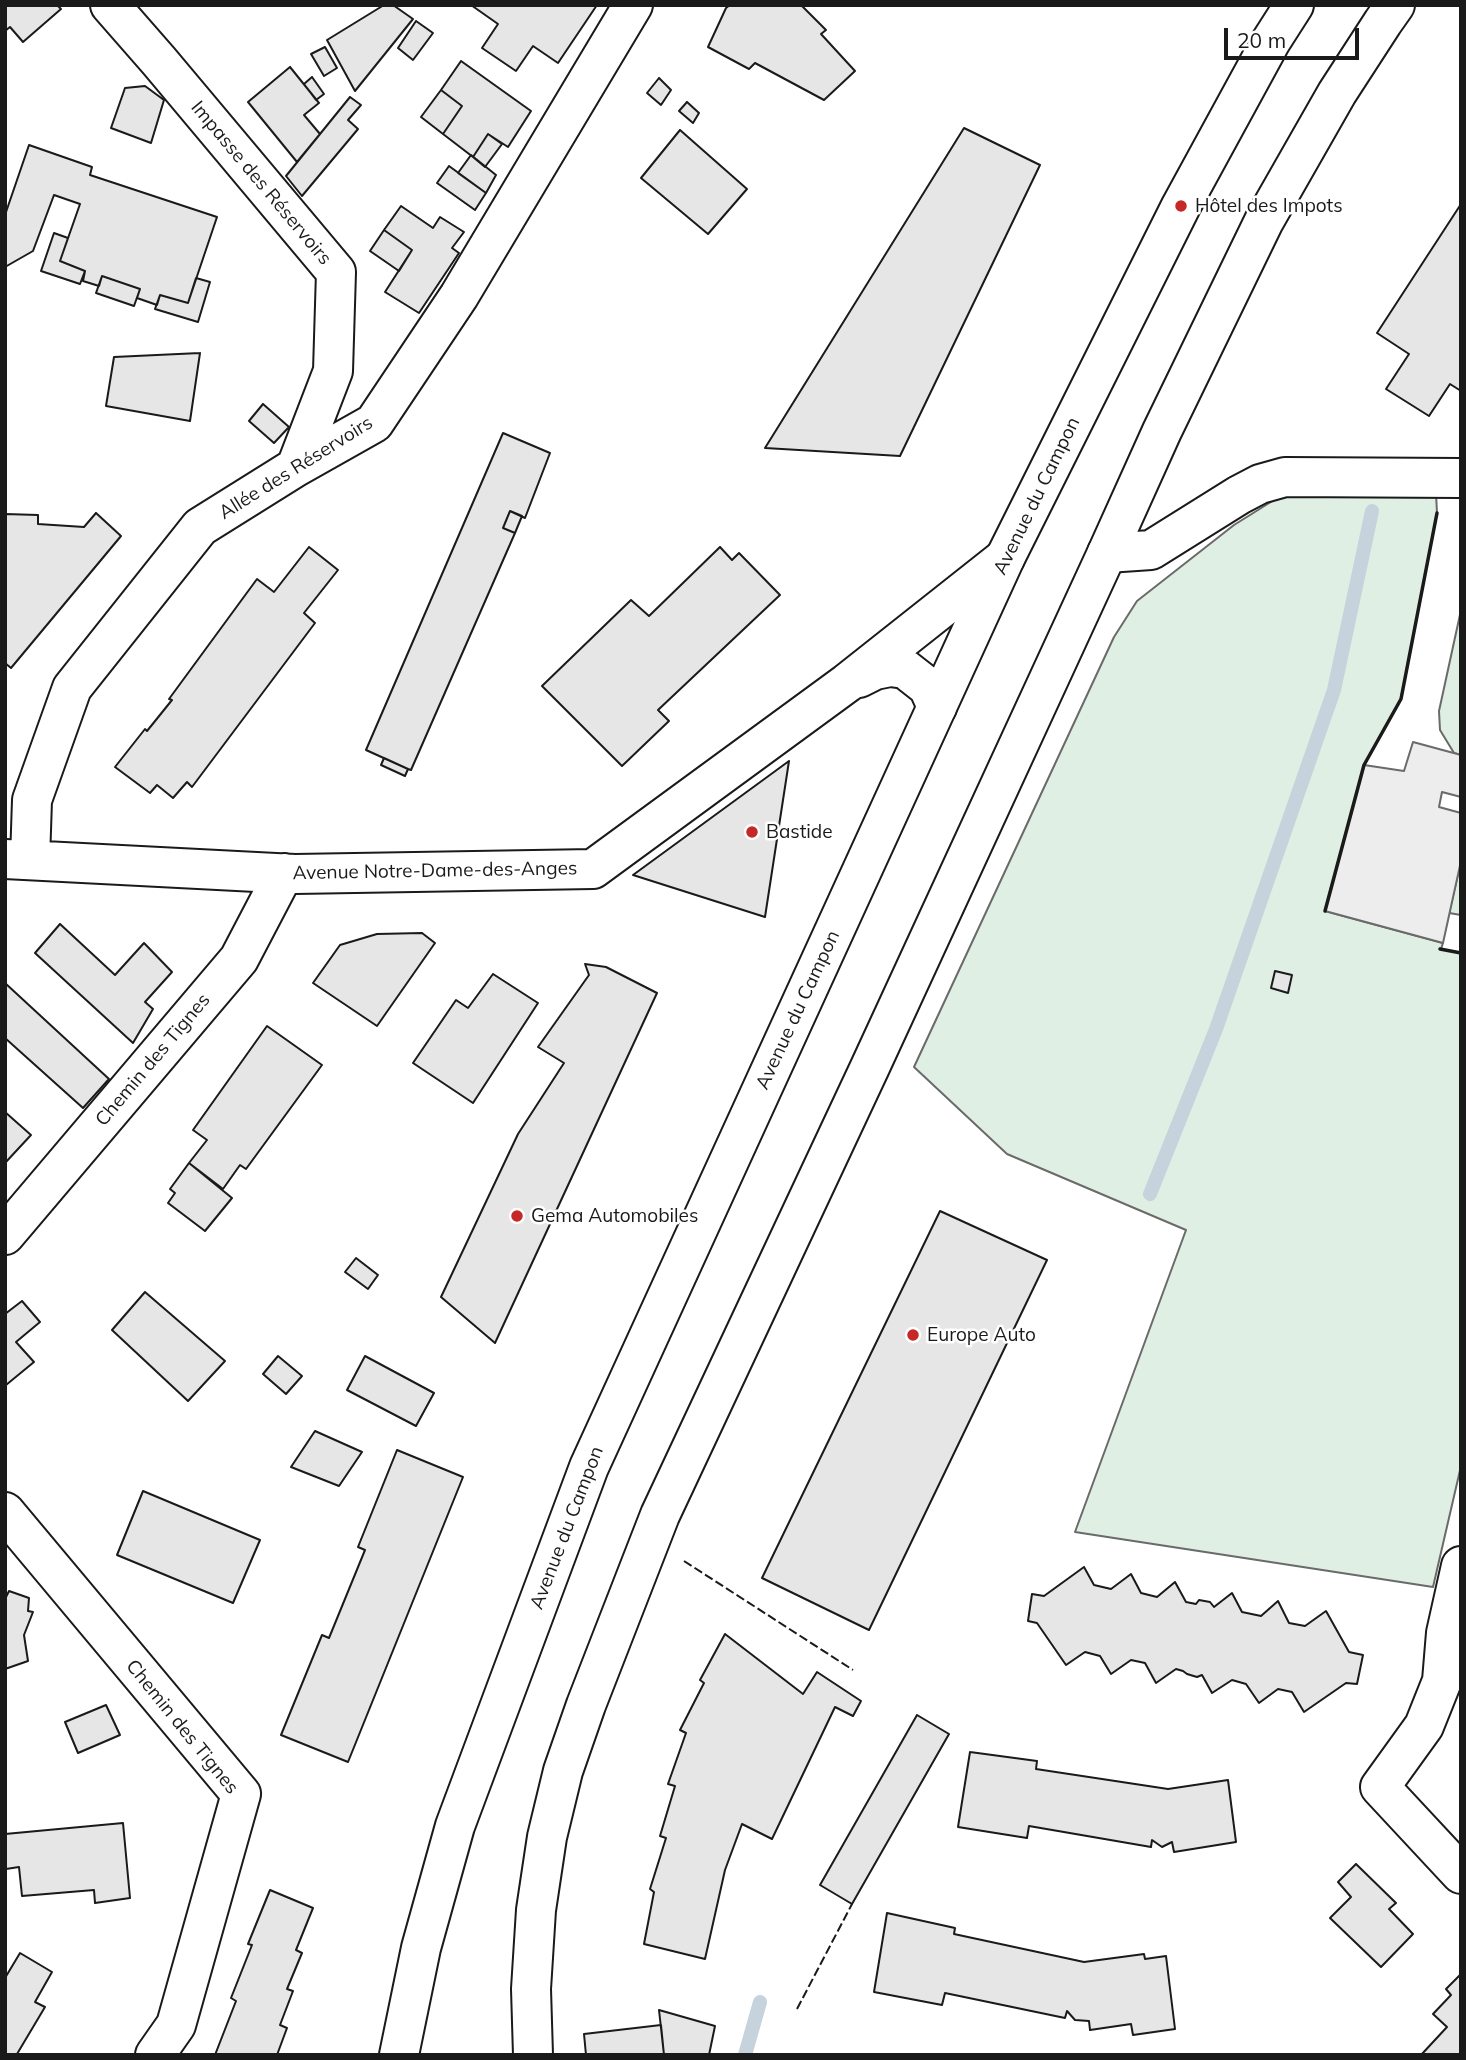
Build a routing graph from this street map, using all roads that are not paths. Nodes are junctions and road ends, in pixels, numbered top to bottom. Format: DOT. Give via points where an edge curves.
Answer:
graph roads {
  1 [pos="110,5"];
  2 [pos="633,5"];
  3 [pos="1294,5"];
  4 [pos="1395,5"];
  5 [pos="296,467"];
  6 [pos="1461,478"];
  7 [pos="1107,553"];
  8 [pos="1005,558"];
  9 [pos="847,683"];
  10 [pos="937,707"];
  11 [pos="17,860"];
  12 [pos="284,873"];
  13 [pos="5,1235"];
  14 [pos="5,1512"];
  15 [pos="1461,1566"];
  16 [pos="1461,1874"];
  17 [pos="155,2055"];
  18 [pos="399,2055"];
  19 [pos="533,2055"];
  1 -- 5 [label="street, Impasse des Réservoirs" via="335,272 333,371"];
  2 -- 5 [label="street, Allée des Réservoirs" via="459,296 374,423"];
  3 -- 8 [label="street, Avenue du Campon" via="1181,206"];
  4 -- 7 [label="street" via="1337,93 1265,221"];
  5 -- 11 [label="street, Allée des Réservoirs" via="200,527 72,688 32,800"];
  6 -- 7 [label="street" via="1285,477 1239,495 1151,550"];
  7 -- 19 [label="street" via="660,1516 586,1705 547,1837 536,1910"];
  8 -- 9 [label="street, Avenue Notre-Dame-des-Anges"];
  8 -- 10 [label="street, Avenue du Campon"];
  9 -- 10 [label="street, Avenue Notre-Dame-des-Anges" via="882,668 905,669 928,687"];
  9 -- 12 [label="street, Avenue Notre-Dame-des-Anges" via="593,869"];
  10 -- 18 [label="street, Avenue du Campon" via="589,1467 455,1826 421,1948"];
  11 -- 12 [label="street, Avenue Notre-Dame-des-Anges"];
  12 -- 13 [label="street, Chemin des Tignes" via="239,959"];
  14 -- 17 [label="street, Chemin des Tignes" via="241,1794 176,2025"];
  15 -- 16 [label="street" via="1446,1633 1443,1681 1424,1726 1380,1787"];
}
